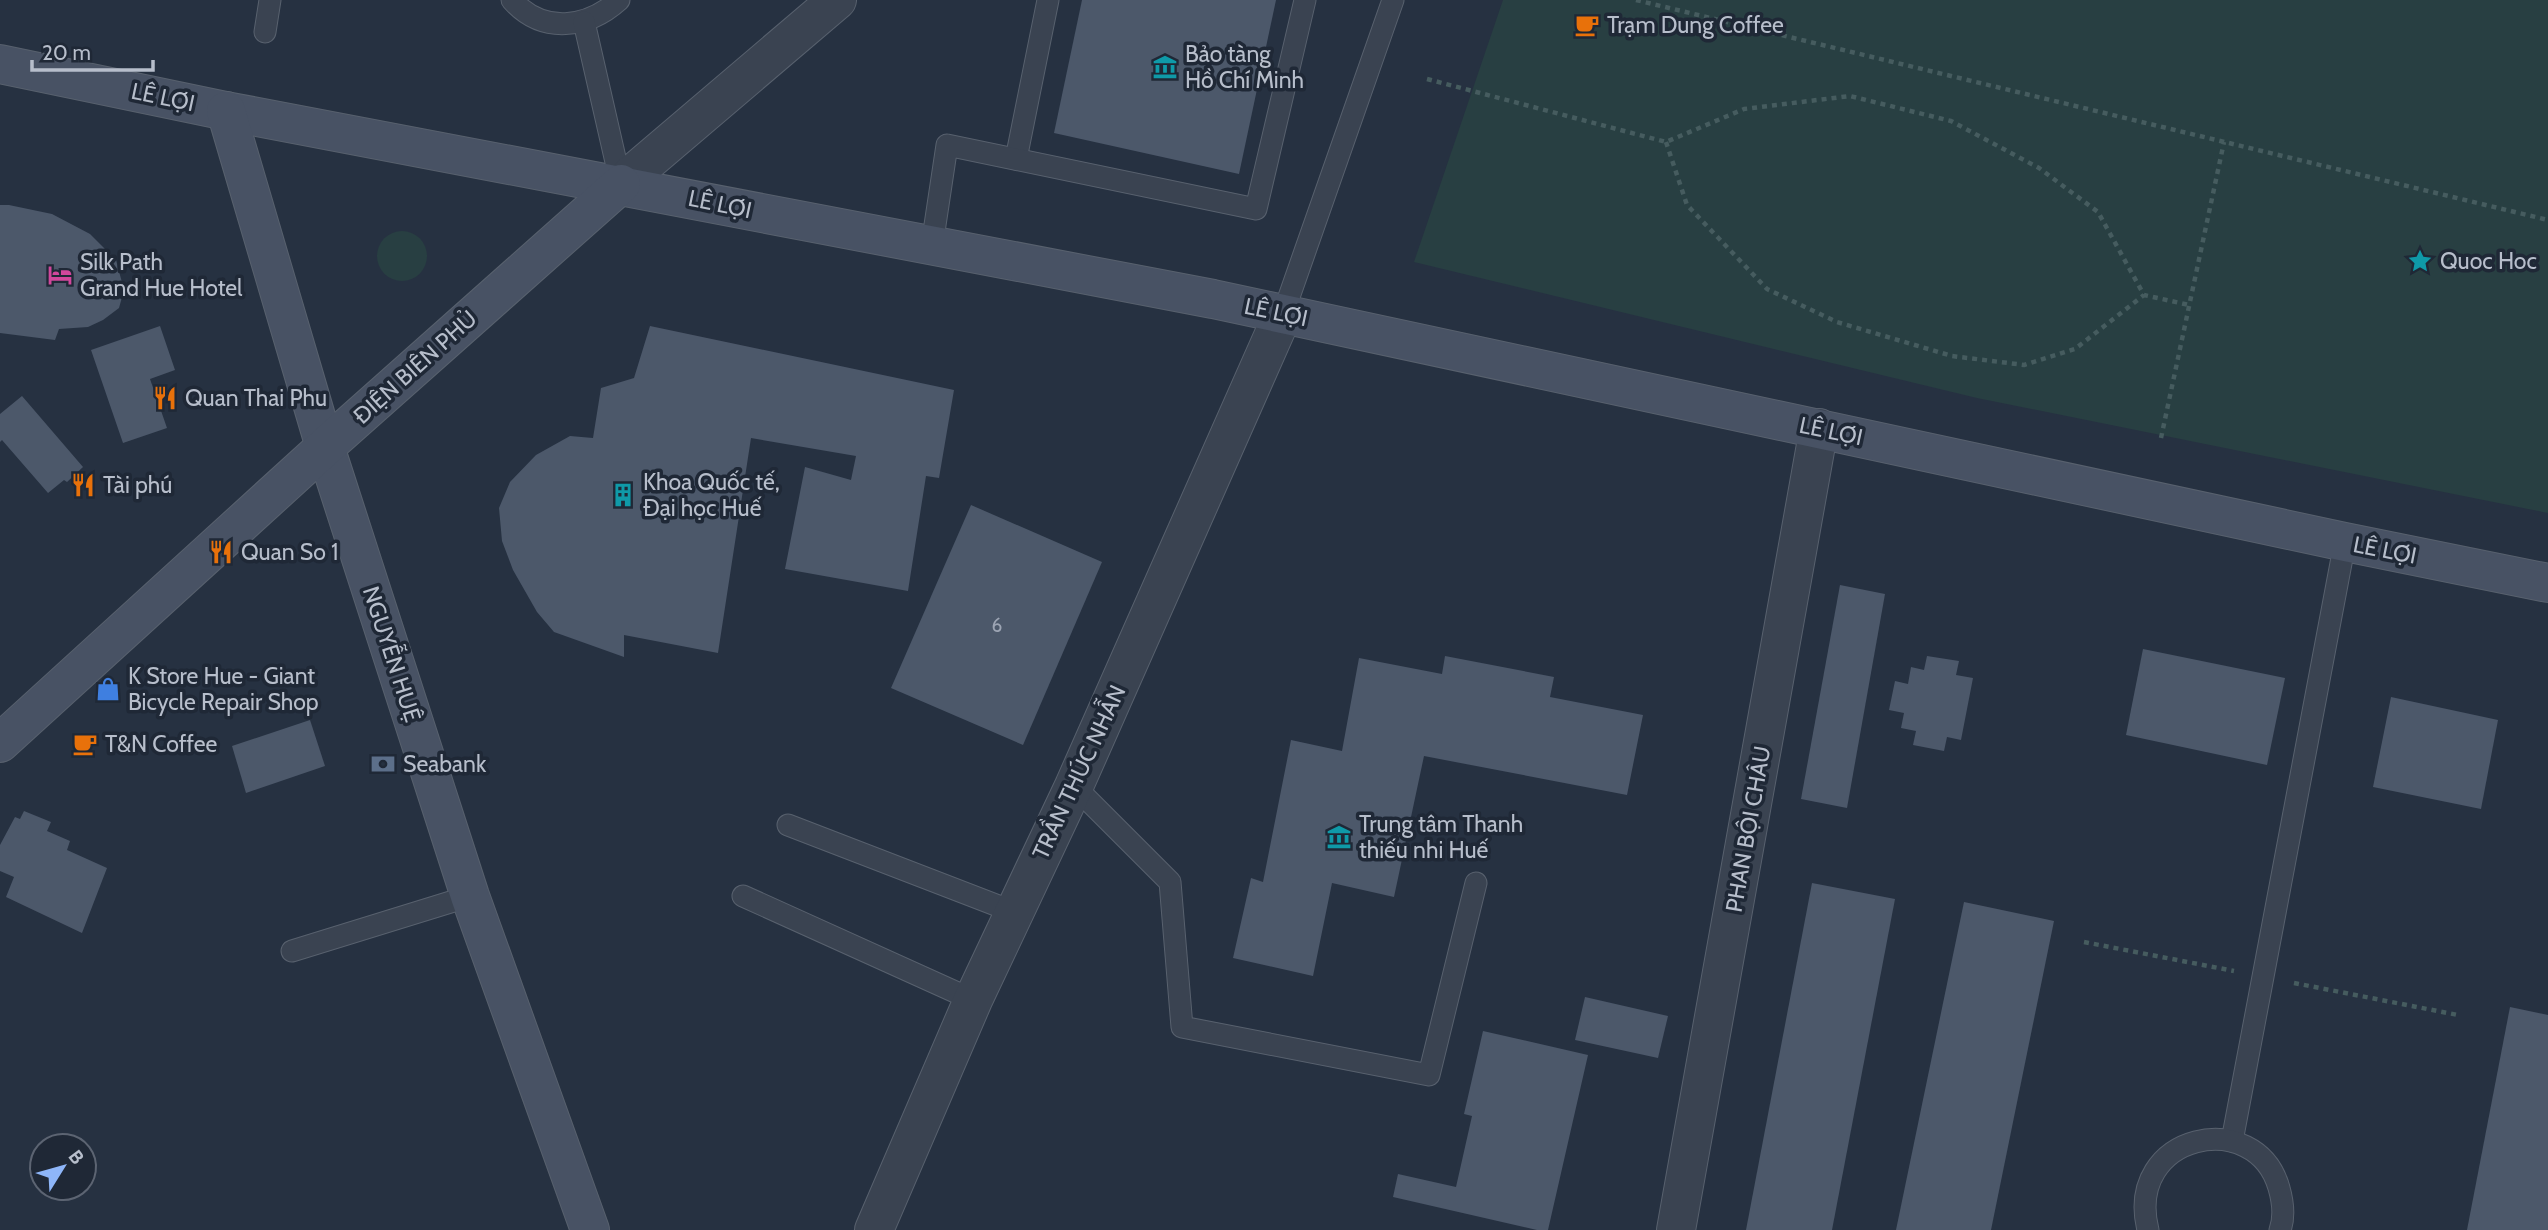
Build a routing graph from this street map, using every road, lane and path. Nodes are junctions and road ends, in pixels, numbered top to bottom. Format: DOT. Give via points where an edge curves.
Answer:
graph roads {
  1 [pos="270,0"];
  2 [pos="512,0"];
  3 [pos="619,0"];
  4 [pos="837,0"];
  5 [pos="1048,0"];
  6 [pos="1305,0"];
  7 [pos="1393,0"];
  8 [pos="1636,0"];
  9 [pos="1677,0"];
  10 [pos="1678,9"];
  11 [pos="584,22"];
  12 [pos="265,33"];
  13 [pos="0,64"];
  14 [pos="1427,79"];
  15 [pos="226,111"];
  16 [pos="1666,142"];
  17 [pos="2224,142"];
  18 [pos="1016,159"];
  19 [pos="621,184"];
  20 [pos="2548,220"];
  21 [pos="932,245"];
  22 [pos="2144,295"];
  23 [pos="2189,305"];
  24 [pos="1283,314"];
  25 [pos="1819,428"];
  26 [pos="2161,438"];
  27 [pos="325,447"];
  28 [pos="2344,542"];
  29 [pos="2548,583"];
  30 [pos="0,743"];
  31 [pos="1074,786"];
  32 [pos="788,825"];
  33 [pos="1476,883"];
  34 [pos="743,896"];
  35 [pos="470,897"];
  36 [pos="1014,912"];
  37 [pos="292,951"];
  38 [pos="973,1000"];
  39 [pos="2232,1141"];
  40 [pos="590,1230"];
  41 [pos="874,1230"];
  42 [pos="1676,1230"];
  43 [pos="2148,1230"];
  44 [pos="2280,1230"];
  1 -- 12 [label="lane"];
  2 -- 11 [label="lane" via="539,19"];
  3 -- 11 [label="lane"];
  4 -- 19 [label="street, ĐIỆN BIÊN PHỦ"];
  5 -- 18 [label="lane"];
  6 -- 18 [label="lane" via="1256,209"];
  7 -- 24 [label="lane"];
  8 -- 10 [label="path"];
  9 -- 10 [label="path"];
  10 -- 17 [label="path"];
  11 -- 19 [label="lane"];
  13 -- 15 [label="main road, LÊ LỢI"];
  14 -- 16 [label="path"];
  15 -- 19 [label="main road, LÊ LỢI"];
  15 -- 27 [label="main road, NGUYỄN HUỆ"];
  16 -- 22 [label="path" via="1744,109 1850,96 1951,121 2039,168 2098,212"];
  16 -- 22 [label="path" via="1687,205 1767,289 1837,322 1952,356 2024,365 2075,349"];
  17 -- 20 [label="path"];
  17 -- 23 [label="path"];
  18 -- 21 [label="lane" via="947,145"];
  19 -- 21 [label="main road, LÊ LỢI"];
  19 -- 27 [label="main road, ĐIỆN BIÊN PHỦ"];
  21 -- 24 [label="main road, LÊ LỢI"];
  22 -- 23 [label="path"];
  23 -- 26 [label="path"];
  24 -- 25 [label="main road, LÊ LỢI"];
  24 -- 31 [label="street, TRẦN THÚC NHẪN"];
  25 -- 28 [label="main road, LÊ LỢI"];
  25 -- 42 [label="street, PHAN BỘI CHÂU"];
  27 -- 30 [label="main road, ĐIỆN BIÊN PHỦ"];
  27 -- 35 [label="main road, NGUYỄN HUỆ"];
  28 -- 29 [label="main road, LÊ LỢI"];
  28 -- 39 [label="lane"];
  31 -- 33 [label="lane" via="1170,881 1182,1027 1429,1075"];
  31 -- 36 [label="street, TRẦN THÚC NHẪN"];
  32 -- 36 [label="lane"];
  34 -- 38 [label="lane"];
  35 -- 37 [label="lane"];
  35 -- 40 [label="main road, NGUYỄN HUỆ"];
  36 -- 38 [label="street, TRẦN THÚC NHẪN"];
  38 -- 41 [label="street, TRẦN THÚC NHẪN"];
  39 -- 43 [label="lane" via="2204,1139 2165,1157 2144,1195"];
  39 -- 44 [label="lane" via="2257,1156 2276,1178 2283,1203"];
}
